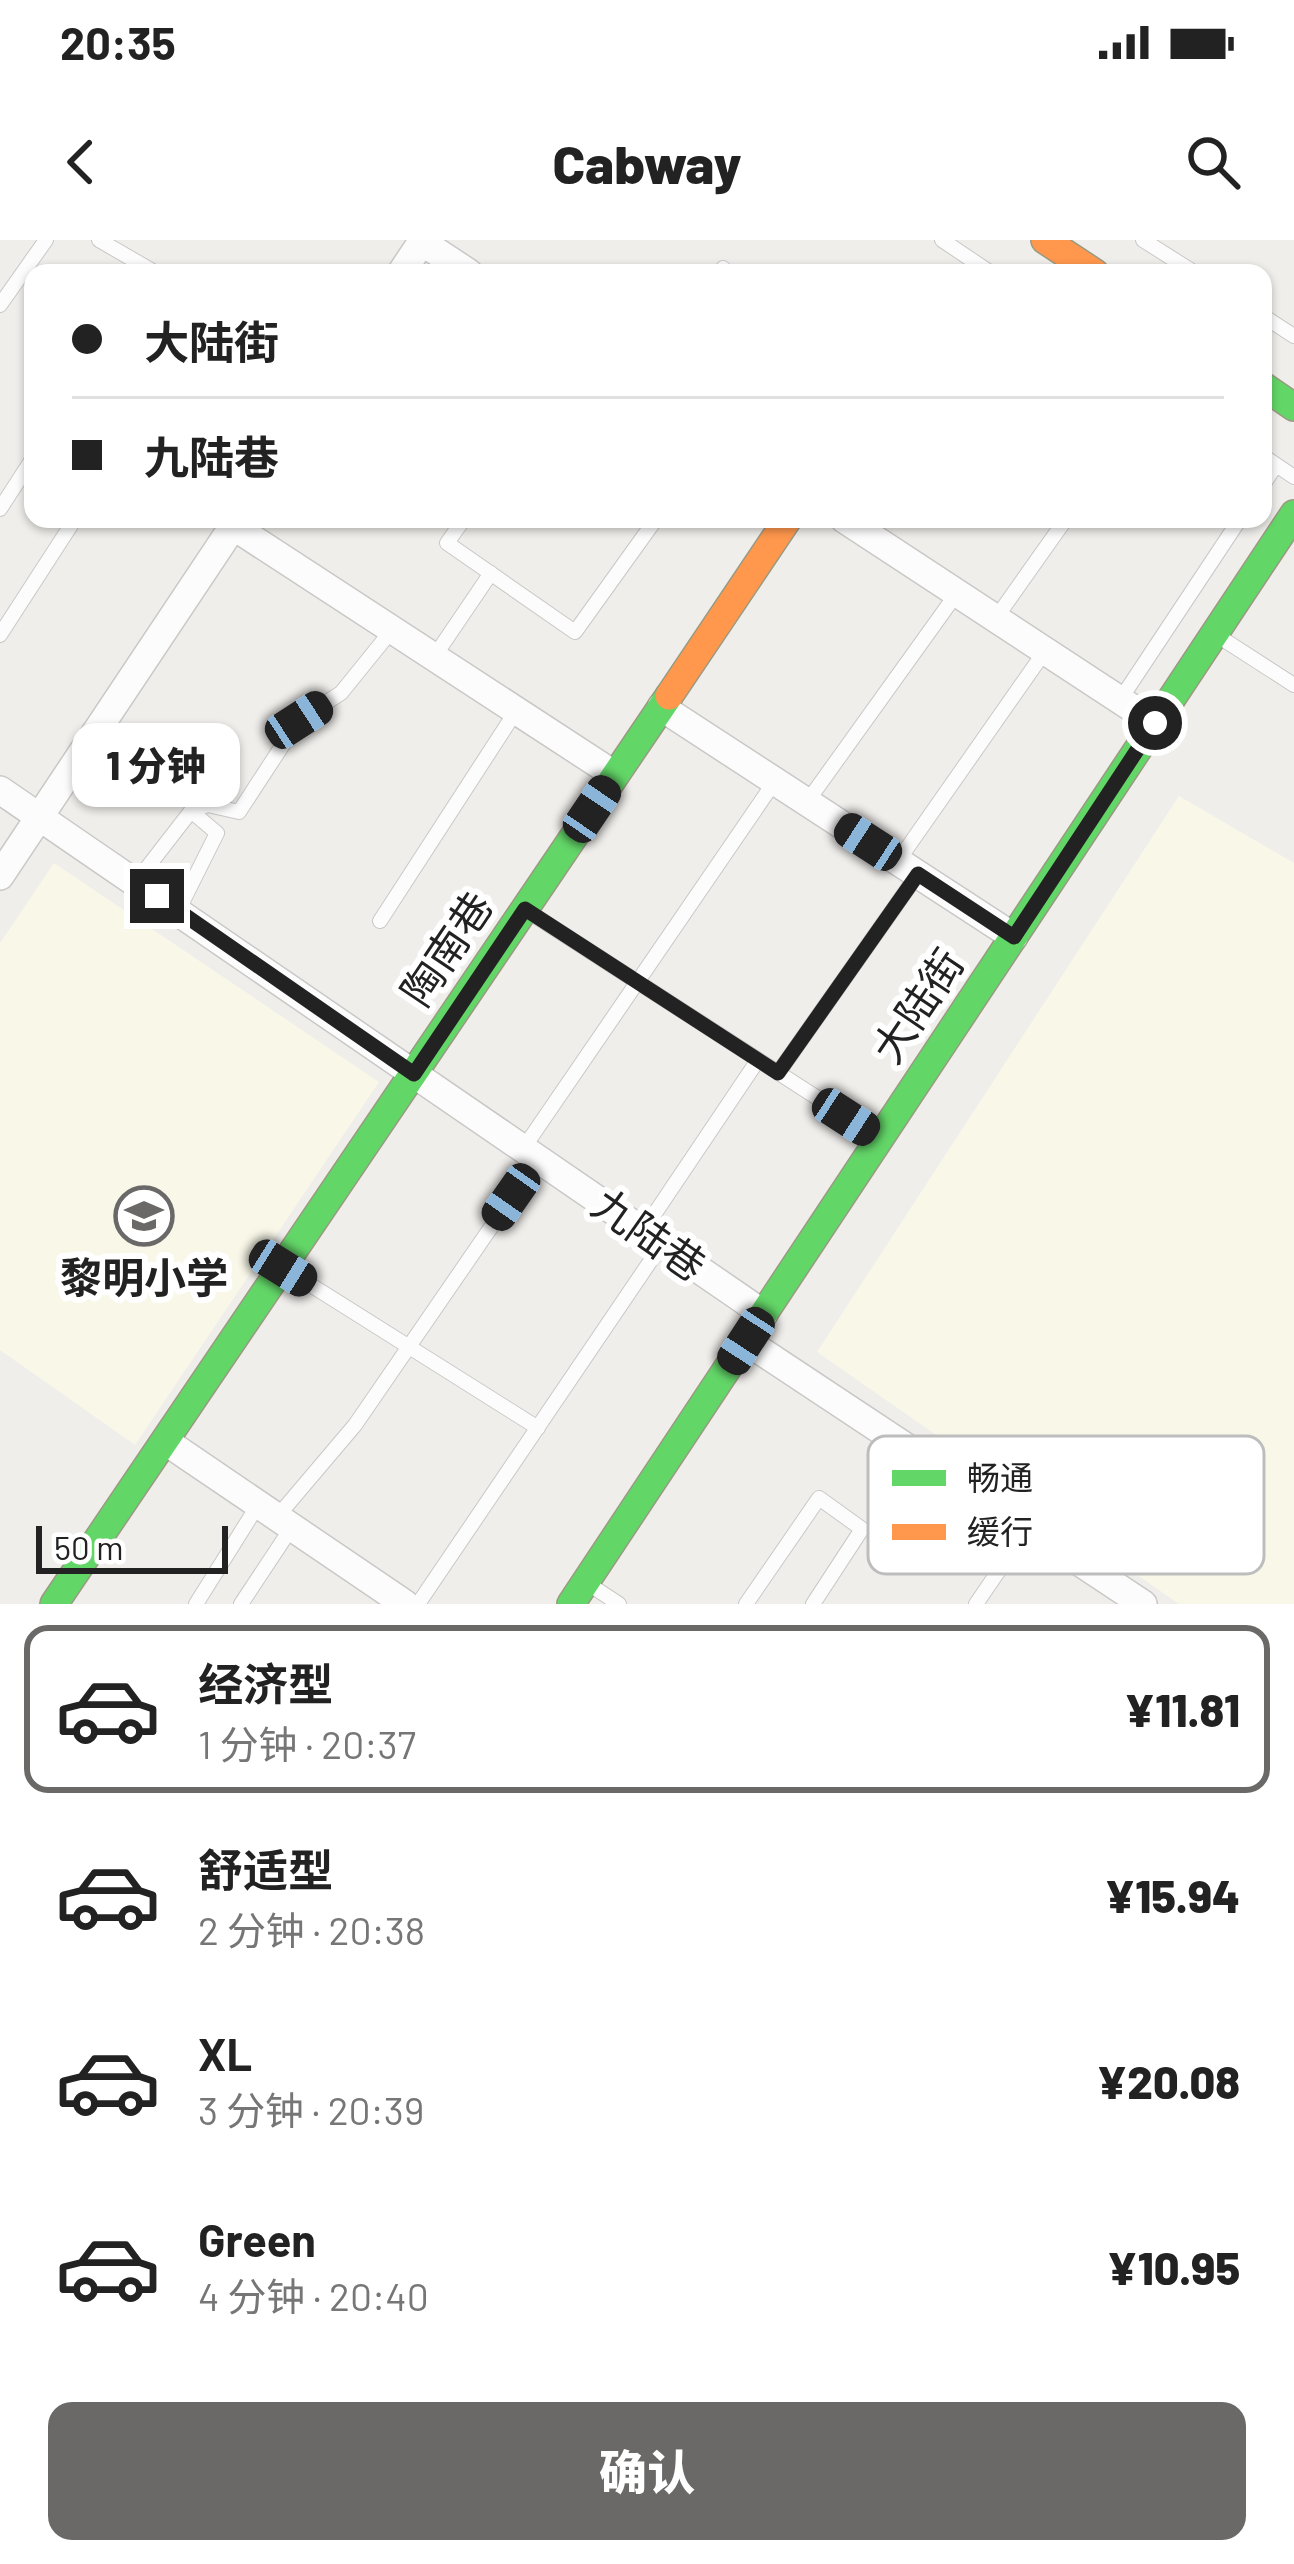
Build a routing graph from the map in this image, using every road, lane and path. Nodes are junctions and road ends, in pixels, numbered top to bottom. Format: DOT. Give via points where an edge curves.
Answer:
graph roads {
  1 [pos="99,240"];
  2 [pos="942,240"];
  3 [pos="1046,240"];
  4 [pos="1143,240"];
  5 [pos="423,241"];
  6 [pos="140,264"];
  7 [pos="456,264"];
  8 [pos="978,264"];
  9 [pos="1082,264"];
  10 [pos="1181,264"];
  11 [pos="24,271"];
  12 [pos="0,305"];
  13 [pos="24,474"];
  14 [pos="0,509"];
  15 [pos="1294,514"];
  16 [pos="69,528"];
  17 [pos="232,528"];
  18 [pos="242,528"];
  19 [pos="458,528"];
  20 [pos="650,528"];
  21 [pos="782,528"];
  22 [pos="858,528"];
  23 [pos="1060,528"];
  24 [pos="1234,528"];
  25 [pos="491,573"];
  26 [pos="957,592"];
  27 [pos="996,618"];
  28 [pos="392,630"];
  29 [pos="1215,634"];
  30 [pos="0,635"];
  31 [pos="1046,651"];
  32 [pos="434,657"];
  33 [pos="1294,686"];
  34 [pos="1120,700"];
  35 [pos="661,706"];
  36 [pos="516,711"];
  37 [pos="1155,723"];
  38 [pos="615,775"];
  39 [pos="775,781"];
  40 [pos="0,790"];
  41 [pos="807,802"];
  42 [pos="191,812"];
  43 [pos="40,816"];
  44 [pos="908,868"];
  45 [pos="0,876"];
  46 [pos="136,882"];
  47 [pos="525,909"];
  48 [pos="178,911"];
  49 [pos="380,921"];
  50 [pos="1014,937"];
  51 [pos="639,983"];
  52 [pos="758,1060"];
  53 [pos="778,1073"];
  54 [pos="414,1074"];
  55 [pos="880,1138"];
  56 [pos="530,1154"];
  57 [pos="652,1238"];
  58 [pos="283,1268"];
  59 [pos="764,1314"];
  60 [pos="746,1341"];
  61 [pos="408,1347"];
  62 [pos="538,1428"];
  63 [pos="889,1436"];
  64 [pos="165,1441"];
  65 [pos="276,1516"];
  66 [pos="997,1574"];
  67 [pos="1097,1574"];
  68 [pos="579,1593"];
  69 [pos="54,1604"];
  70 [pos="196,1604"];
  71 [pos="241,1604"];
  72 [pos="405,1604"];
  73 [pos="418,1604"];
  74 [pos="619,1604"];
  75 [pos="746,1604"];
  76 [pos="813,1604"];
  77 [pos="976,1604"];
  78 [pos="1142,1604"];
  1 -- 6 [label="lane"];
  2 -- 8 [label="lane"];
  3 -- 9 [label="street"];
  4 -- 10 [label="lane"];
  5 -- 7 [label="street"];
  11 -- 12 [label="lane"];
  13 -- 14 [label="lane"];
  15 -- 29 [label="street, 大陆街"];
  16 -- 30 [label="lane"];
  17 -- 43 [label="street"];
  18 -- 28 [label="street"];
  19 -- 25 [label="lane" via="447,543"];
  20 -- 25 [label="lane" via="575,632"];
  21 -- 35 [label="street, 陶南巷"];
  22 -- 26 [label="street"];
  23 -- 27 [label="lane"];
  24 -- 34 [label="lane"];
  25 -- 32 [label="lane"];
  26 -- 27 [label="street"];
  26 -- 41 [label="lane"];
  27 -- 31 [label="street"];
  28 -- 32 [label="street"];
  28 -- 42 [label="lane" via="341,693 299,720 239,812 208,805"];
  29 -- 33 [label="lane"];
  29 -- 37 [label="street, 大陆街"];
  31 -- 34 [label="street"];
  31 -- 44 [label="lane"];
  32 -- 36 [label="street"];
  34 -- 37 [label="street"];
  35 -- 38 [label="street, 陶南巷"];
  35 -- 39 [label="street"];
  36 -- 38 [label="street"];
  36 -- 49 [label="lane"];
  37 -- 50 [label="street, 大陆街"];
  38 -- 47 [label="street, 陶南巷"];
  39 -- 41 [label="street"];
  39 -- 51 [label="lane"];
  40 -- 43 [label="street, 九陆巷"];
  41 -- 44 [label="street"];
  42 -- 46 [label="lane"];
  42 -- 48 [label="lane" via="217,833"];
  43 -- 45 [label="street"];
  43 -- 46 [label="street, 九陆巷"];
  44 -- 50 [label="street"];
  44 -- 53 [label="lane"];
  46 -- 48 [label="street, 九陆巷"];
  47 -- 51 [label="lane"];
  47 -- 54 [label="street, 陶南巷"];
  48 -- 54 [label="street, 九陆巷"];
  50 -- 55 [label="street, 大陆街"];
  51 -- 52 [label="lane"];
  51 -- 56 [label="lane"];
  52 -- 53 [label="lane"];
  52 -- 57 [label="lane"];
  53 -- 55 [label="lane"];
  54 -- 56 [label="street, 九陆巷"];
  54 -- 58 [label="street, 陶南巷"];
  55 -- 59 [label="street, 大陆街"];
  56 -- 57 [label="street, 九陆巷"];
  56 -- 61 [label="lane"];
  57 -- 59 [label="street, 九陆巷"];
  57 -- 62 [label="lane"];
  58 -- 61 [label="lane"];
  58 -- 64 [label="street, 陶南巷"];
  59 -- 60 [label="street, 大陆街"];
  60 -- 63 [label="street"];
  60 -- 68 [label="street, 大陆街"];
  61 -- 62 [label="lane"];
  61 -- 65 [label="lane" via="356,1425"];
  62 -- 73 [label="lane"];
  64 -- 65 [label="street"];
  64 -- 69 [label="street, 陶南巷"];
  65 -- 70 [label="lane"];
  65 -- 71 [label="lane"];
  65 -- 72 [label="street"];
  66 -- 77 [label="lane"];
  67 -- 78 [label="street"];
  68 -- 74 [label="lane"];
  75 -- 76 [label="lane" via="819,1498 862,1528"];
}
